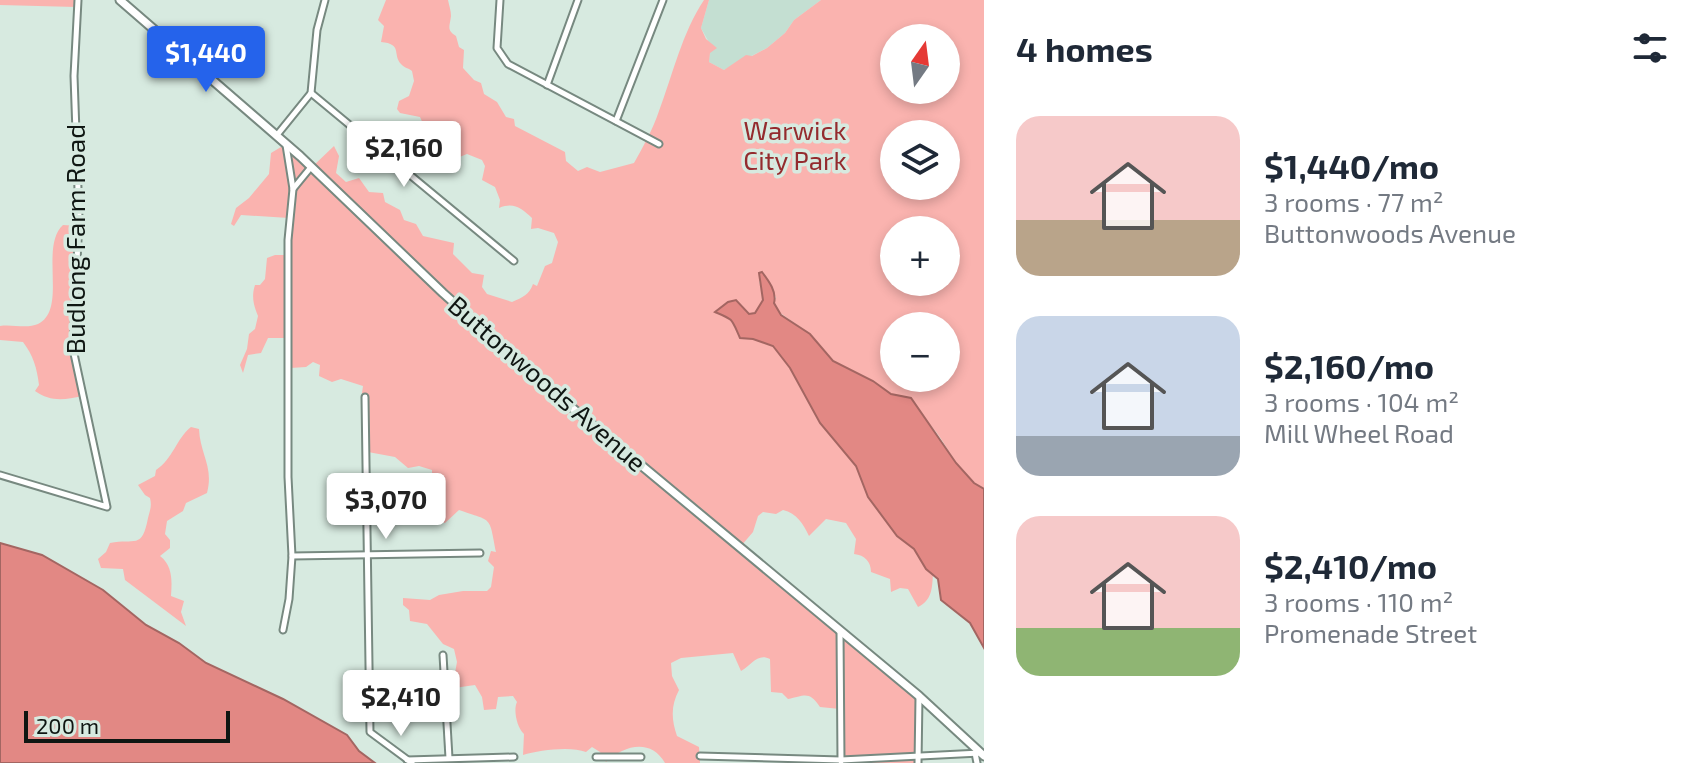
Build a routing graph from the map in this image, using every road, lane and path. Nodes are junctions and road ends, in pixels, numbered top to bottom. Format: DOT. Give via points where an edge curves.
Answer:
graph roads {
  1 [pos="78,0"];
  2 [pos="120,0"];
  3 [pos="325,0"];
  4 [pos="500,0"];
  5 [pos="578,0"];
  6 [pos="663,0"];
  7 [pos="547,85"];
  8 [pos="311,93"];
  9 [pos="616,121"];
  10 [pos="277,135"];
  11 [pos="659,144"];
  12 [pos="286,145"];
  13 [pos="311,167"];
  14 [pos="293,189"];
  15 [pos="514,261"];
  16 [pos="365,397"];
  17 [pos="0,475"];
  18 [pos="480,553"];
  19 [pos="292,556"];
  20 [pos="367,556"];
  21 [pos="283,630"];
  22 [pos="840,630"];
  23 [pos="443,655"];
  24 [pos="919,696"];
  25 [pos="980,754"];
  26 [pos="918,755"];
  27 [pos="700,756"];
  28 [pos="514,757"];
  29 [pos="641,757"];
  30 [pos="449,758"];
  31 [pos="601,759"];
  32 [pos="764,761"];
  33 [pos="841,761"];
  34 [pos="410,762"];
  35 [pos="918,763"];
  36 [pos="977,763"];
  1 -- 17 [label="street, Budlong Farm Road" via="74,76 79,218 73,349 107,507"];
  2 -- 10 [label="street, Buttonwoods Avenue"];
  3 -- 8 [label="street"];
  4 -- 7 [label="street" via="498,51 513,68"];
  5 -- 7 [label="street"];
  6 -- 9 [label="street"];
  7 -- 9 [label="street"];
  8 -- 10 [label="street"];
  8 -- 15 [label="street"];
  9 -- 11 [label="street"];
  10 -- 12 [label="street, Buttonwoods Avenue"];
  12 -- 13 [label="street, Buttonwoods Avenue"];
  12 -- 14 [label="street"];
  13 -- 14 [label="street"];
  13 -- 22 [label="street, Buttonwoods Avenue" via="559,397"];
  14 -- 19 [label="street" via="288,254"];
  16 -- 20 [label="street"];
  18 -- 20 [label="street"];
  19 -- 20 [label="street"];
  19 -- 21 [label="street"];
  20 -- 34 [label="street" via="370,732"];
  22 -- 24 [label="street, Buttonwoods Avenue"];
  22 -- 33 [label="street"];
  23 -- 30 [label="street"];
  24 -- 25 [label="street, Buttonwoods Avenue"];
  24 -- 26 [label="street"];
  25 -- 26 [label="street"];
  25 -- 36 [label="street"];
  26 -- 33 [label="street"];
  26 -- 35 [label="street"];
  27 -- 32 [label="street"];
  28 -- 30 [label="street"];
  29 -- 31 [label="street"];
  30 -- 34 [label="street"];
  32 -- 33 [label="street"];
}
